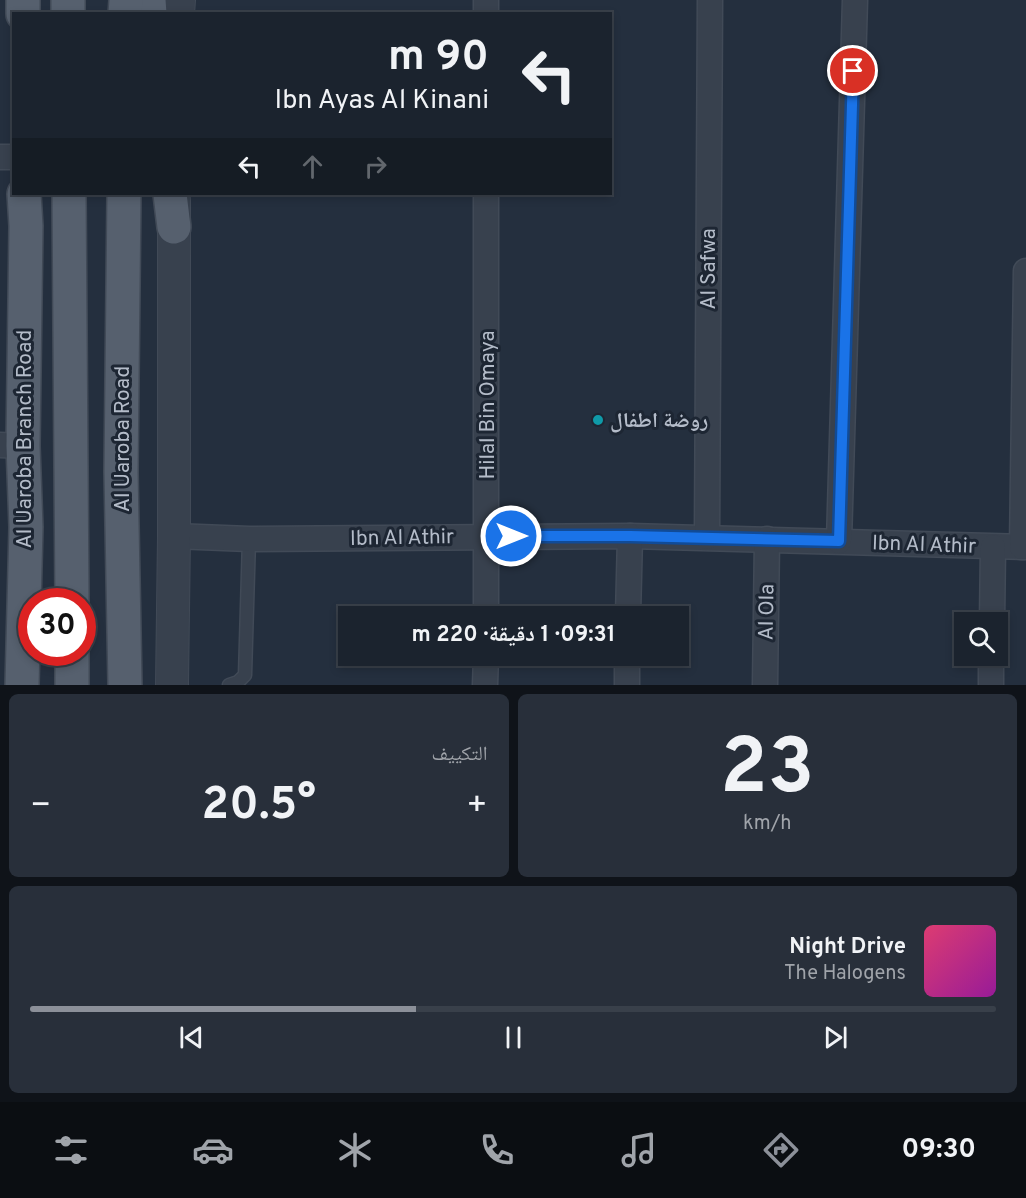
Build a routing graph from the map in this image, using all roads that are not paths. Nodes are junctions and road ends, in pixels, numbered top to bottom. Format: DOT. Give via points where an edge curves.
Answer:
graph roads {
  1 [pos="710,0"];
  2 [pos="855,0"];
  3 [pos="24,195"];
  4 [pos="69,195"];
  5 [pos="124,195"];
  6 [pos="172,195"];
  7 [pos="486,195"];
  8 [pos="174,227"];
  9 [pos="1026,271"];
  10 [pos="12,446"];
  11 [pos="174,536"];
  12 [pos="487,536"];
  13 [pos="630,536"];
  14 [pos="706,537"];
  15 [pos="249,539"];
  16 [pos="767,539"];
  17 [pos="839,541"];
  18 [pos="993,546"];
  19 [pos="1024,547"];
  20 [pos="72,588"];
  21 [pos="486,606"];
  22 [pos="628,606"];
  23 [pos="992,612"];
  24 [pos="72,666"];
  25 [pos="486,666"];
  26 [pos="627,666"];
  27 [pos="991,666"];
  28 [pos="22,685"];
  29 [pos="72,685"];
  30 [pos="125,685"];
  31 [pos="172,685"];
  32 [pos="228,685"];
  33 [pos="485,685"];
  34 [pos="627,685"];
  35 [pos="765,685"];
  36 [pos="991,685"];
  1 -- 14 [label="street, Al Safwa"];
  2 -- 17 [label="street"];
  3 -- 10 [label="main road, Al Uaroba Branch Road" via="26,226"];
  4 -- 20 [label="main road"];
  5 -- 30 [label="main road, Al Uaroba Road" via="121,472"];
  6 -- 8 [label="main road"];
  7 -- 12 [label="street, Hilal Bin Omaya"];
  8 -- 11 [label="street"];
  9 -- 19 [label="street"];
  10 -- 28 [label="main road, Al Uaroba Branch Road" via="26,527"];
  11 -- 15 [label="street, Ibn Al Athir"];
  11 -- 31 [label="street"];
  12 -- 13 [label="street, Ibn Al Athir"];
  12 -- 15 [label="street, Ibn Al Athir"];
  12 -- 21 [label="street, Hilal Bin Omaya"];
  13 -- 14 [label="street, Ibn Al Athir"];
  13 -- 22 [label="street"];
  14 -- 16 [label="street, Ibn Al Athir"];
  15 -- 32 [label="lane" via="246,675"];
  16 -- 17 [label="street, Ibn Al Athir"];
  16 -- 35 [label="street, Al Ola"];
  17 -- 18 [label="street, Ibn Al Athir"];
  18 -- 19 [label="street, Ibn Al Athir"];
  18 -- 23 [label="street"];
  24 -- 29 [label="main road"];
  25 -- 33 [label="street"];
  26 -- 34 [label="street"];
  27 -- 36 [label="street"];
}
